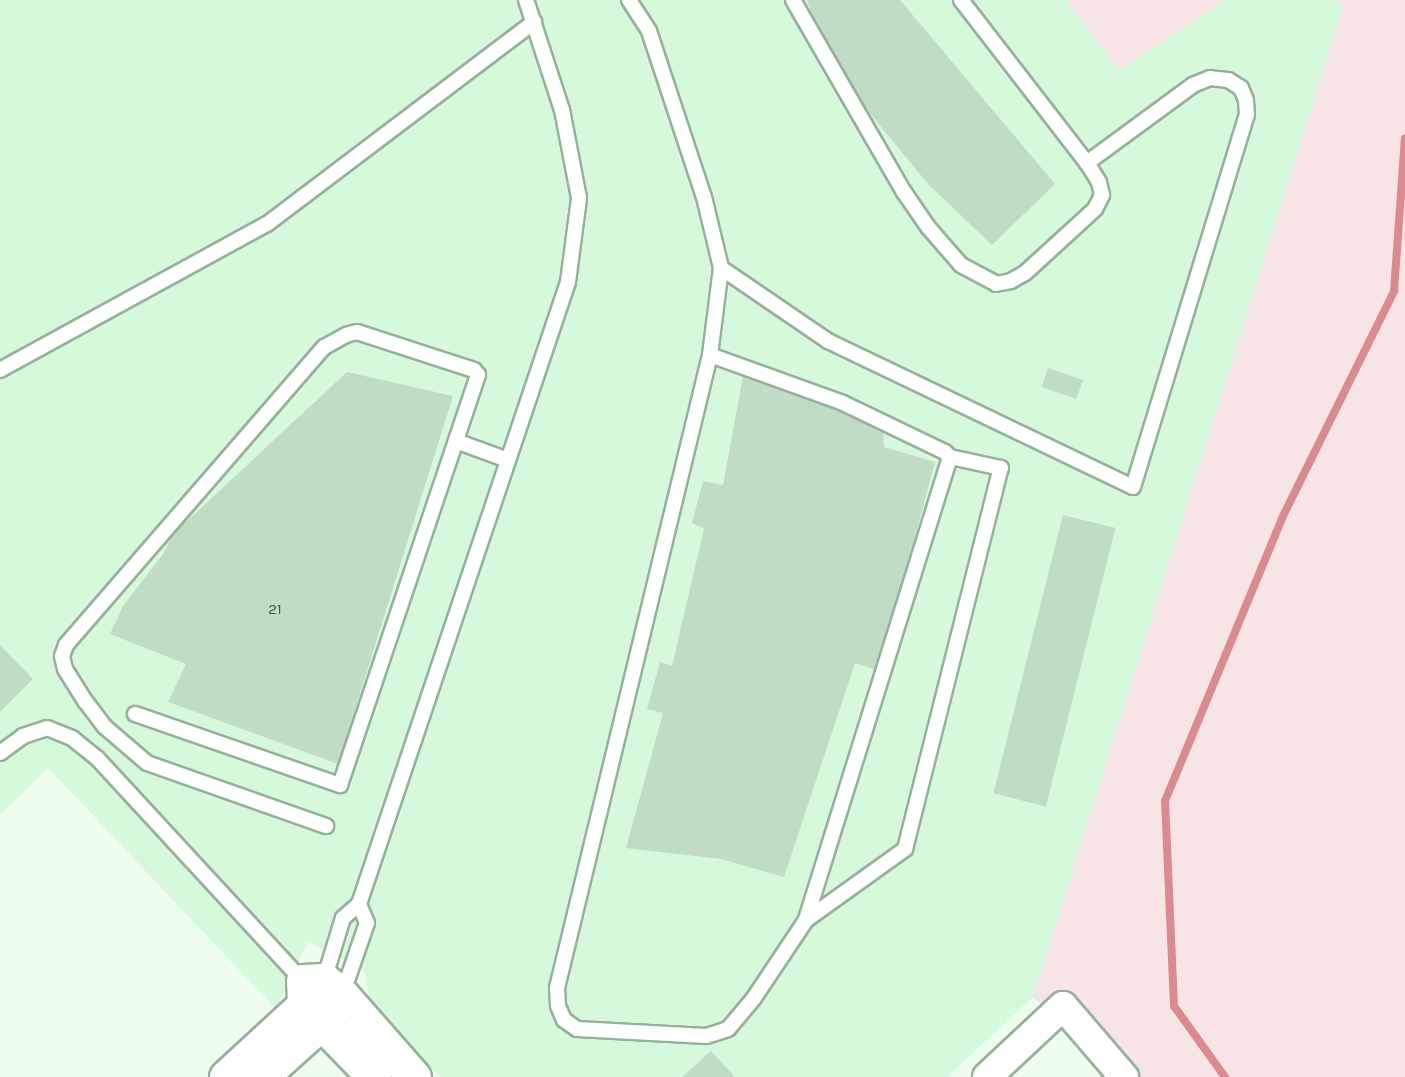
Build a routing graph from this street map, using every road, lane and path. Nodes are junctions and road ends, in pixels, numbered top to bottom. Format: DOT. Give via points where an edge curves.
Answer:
graph roads {
  1 [pos="526,0"];
  2 [pos="629,0"];
  3 [pos="794,0"];
  4 [pos="961,0"];
  5 [pos="534,22"];
  6 [pos="1087,163"];
  7 [pos="721,268"];
  8 [pos="710,355"];
  9 [pos="0,370"];
  10 [pos="456,441"];
  11 [pos="950,458"];
  12 [pos="508,460"];
  13 [pos="135,714"];
  14 [pos="0,753"];
  15 [pos="326,826"];
  16 [pos="359,904"];
  17 [pos="806,920"];
  18 [pos="319,997"];
  19 [pos="226,1077"];
  20 [pos="261,1077"];
  21 [pos="374,1077"];
  22 [pos="414,1077"];
  23 [pos="987,1077"];
  24 [pos="1124,1077"];
  1 -- 5 [label="lane"];
  2 -- 7 [label="lane" via="650,31 704,197"];
  3 -- 6 [label="lane" via="904,192 962,265 981,278 996,284 1011,281 1095,209 1102,195"];
  4 -- 6 [label="lane"];
  5 -- 9 [label="lane" via="267,224"];
  5 -- 12 [label="lane" via="562,110 579,198 567,282"];
  6 -- 7 [label="lane" via="1193,85 1210,78 1228,80 1241,88 1247,115 1133,487 828,341"];
  7 -- 8 [label="lane"];
  8 -- 11 [label="lane" via="843,403 945,452"];
  8 -- 17 [label="lane" via="557,988 558,1006 564,1020 577,1029 706,1036 728,1029 754,998"];
  10 -- 12 [label="lane"];
  10 -- 13 [label="lane" via="340,784"];
  10 -- 15 [label="lane" via="478,375 476,371 357,332 335,340 324,347 66,645 62,656 65,669 105,727 147,763"];
  11 -- 17 [label="lane"];
  11 -- 17 [label="lane" via="1001,468 905,849"];
  12 -- 16 [label="lane"];
  14 -- 18 [label="lane" via="23,736 47,728 72,738 97,758"];
  16 -- 18 [label="lane" via="343,918"];
  16 -- 18 [label="lane" via="367,923"];
  18 -- 19 [label="main road"];
  18 -- 20 [label="main road"];
  18 -- 21 [label="main road"];
  18 -- 22 [label="main road"];
  23 -- 24 [label="street" via="1063,1006"];
}
